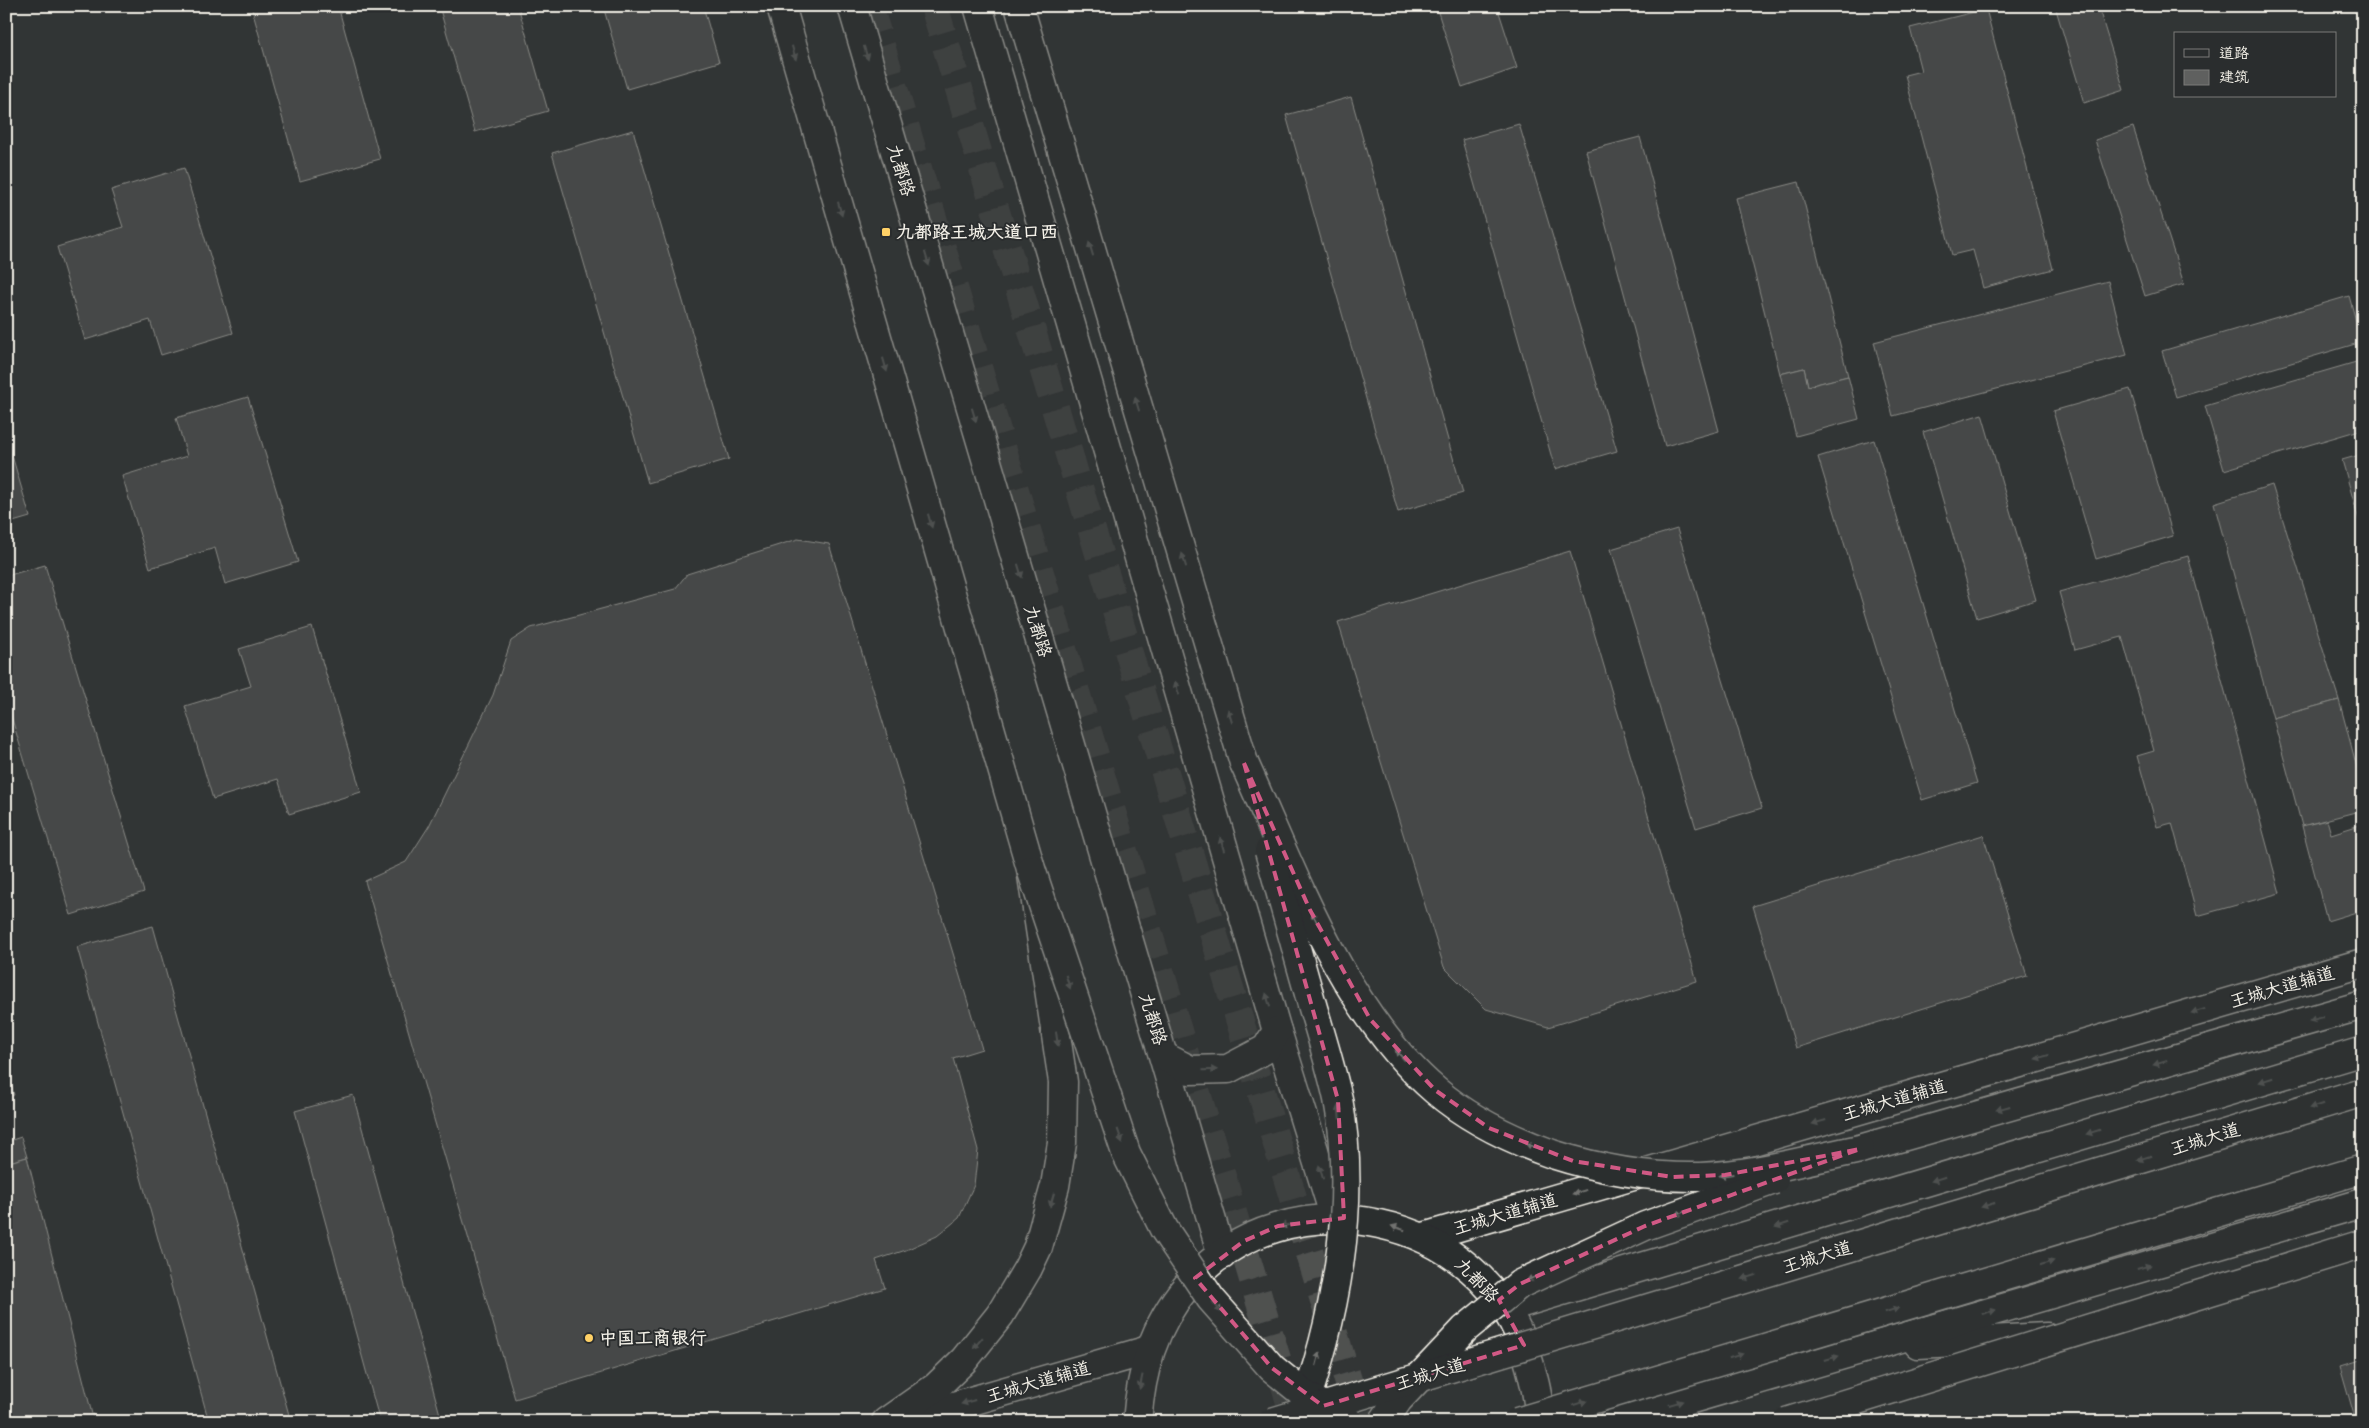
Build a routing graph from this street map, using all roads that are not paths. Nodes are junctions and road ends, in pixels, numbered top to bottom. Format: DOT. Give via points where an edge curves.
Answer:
graph roads {
  1 [pos="781,6"];
  2 [pos="852,6"];
  3 [pos="978,6"];
  4 [pos="1019,6"];
  5 [pos="1244,763"];
  6 [pos="1031,869"];
  7 [pos="2363,964"];
  8 [pos="2363,1005"];
  9 [pos="1277,1031"];
  10 [pos="2363,1051"];
  11 [pos="1165,1057"];
  12 [pos="2363,1092"];
  13 [pos="1860,1149"];
  14 [pos="2363,1169"];
  15 [pos="2363,1203"];
  16 [pos="1335,1218"];
  17 [pos="1424,1237"];
  18 [pos="2363,1244"];
  19 [pos="1222,1256"];
  20 [pos="2363,1257"];
  21 [pos="1505,1308"];
  22 [pos="2108,1333"];
  23 [pos="1869,1347"];
  24 [pos="1150,1350"];
  25 [pos="1958,1369"];
  26 [pos="886,1422"];
  27 [pos="898,1422"];
  28 [pos="1137,1422"];
  29 [pos="1272,1422"];
  30 [pos="1298,1422"];
  31 [pos="1349,1422"];
  32 [pos="1383,1422"];
  33 [pos="1517,1422"];
  34 [pos="1539,1422"];
  35 [pos="1613,1422"];
  36 [pos="1786,1422"];
  37 [pos="1792,1422"];
  38 [pos="1851,1422"];
  1 -- 6 [label="main road, one-way"];
  2 -- 11 [label="main road, 九都路, one-way"];
  9 -- 3 [label="main road, one-way"];
  5 -- 4 [label="main road, one-way"];
  13 -- 5 [label="main road, one-way, bridge" via="1725,1175 1672,1177 1573,1161 1535,1148 1482,1123 1435,1090 1388,1042 1351,991 1310,910"];
  30 -- 5 [label="main road, one-way, bridge" via="1319,1357 1338,1279 1344,1224 1344,1167 1338,1100"];
  6 -- 26 [label="main road, one-way, bridge" via="1063,1082 1062,1144 1056,1186 1038,1247 1000,1315 964,1360 936,1387"];
  6 -- 31 [label="main road, one-way, bridge" via="1126,1153 1164,1229 1211,1299 1272,1368 1304,1394"];
  7 -- 17 [label="main road, 王城大道辅道, one-way"];
  8 -- 13 [label="main road, one-way"];
  11 -- 9 [label="main road, one-way" via="1190,1070 1228,1069 1266,1049"];
  16 -- 9 [label="main road, one-way"];
  10 -- 21 [label="main road, one-way"];
  11 -- 19 [label="main road, 九都路"];
  12 -- 29 [label="main road, 王城大道, one-way, bridge"];
  13 -- 32 [label="main road, one-way, bridge" via="1645,1226 1520,1284 1465,1329 1398,1400"];
  33 -- 14 [label="main road, one-way, bridge"];
  23 -- 15 [label="main road, one-way"];
  17 -- 16 [label="main road, 九都路, one-way" via="1390,1226"];
  16 -- 19 [label="main road, 九都路, one-way" via="1278,1226 1244,1241"];
  17 -- 21 [label="main road, 九都路" via="1463,1263"];
  18 -- 25 [label="main road, bridge"];
  19 -- 24 [label="main road, 九都路" via="1187,1286 1165,1316"];
  20 -- 22 [label="main road"];
  21 -- 34 [label="main road, 九都路" via="1522,1339 1540,1410"];
  22 -- 23 [label="main road"];
  22 -- 37 [label="main road"];
  35 -- 23 [label="main road, one-way"];
  24 -- 27 [label="main road, 王城大道辅道, one-way"];
  24 -- 28 [label="main road, 九都路, one-way" via="1140,1385"];
  25 -- 36 [label="main road, bridge"];
  25 -- 38 [label="main road, bridge"];
}
